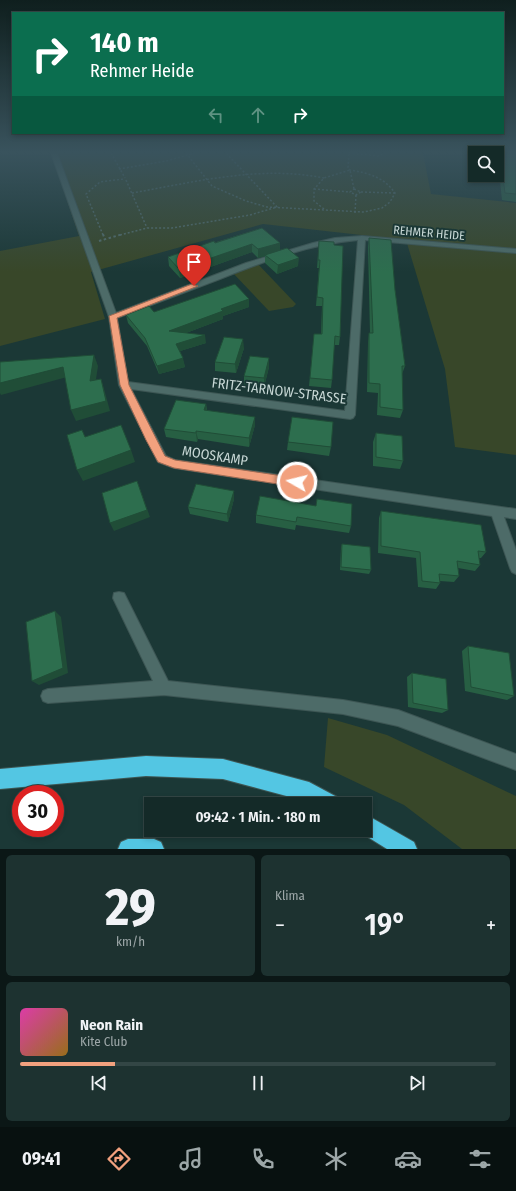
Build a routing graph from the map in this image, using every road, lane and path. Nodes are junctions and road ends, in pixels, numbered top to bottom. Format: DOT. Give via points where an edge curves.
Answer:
graph roads {
  1 [pos="68,193"];
  2 [pos="88,193"];
  3 [pos="132,193"];
  4 [pos="226,193"];
  5 [pos="263,193"];
  6 [pos="314,193"];
  7 [pos="352,193"];
  8 [pos="359,193"];
  9 [pos="382,193"];
  10 [pos="395,193"];
  11 [pos="356,194"];
  12 [pos="276,207"];
  13 [pos="324,210"];
  14 [pos="355,213"];
  15 [pos="147,228"];
  16 [pos="362,238"];
  17 [pos="105,240"];
  18 [pos="87,245"];
  19 [pos="516,251"];
  20 [pos="113,316"];
  21 [pos="124,385"];
  22 [pos="497,513"];
  23 [pos="516,514"];
  24 [pos="516,568"];
  25 [pos="119,598"];
  26 [pos="164,688"];
  27 [pos="48,696"];
  28 [pos="516,762"];
  29 [pos="0,779"];
  30 [pos="318,797"];
  31 [pos="372,828"];
  32 [pos="128,849"];
  33 [pos="154,849"];
  34 [pos="407,849"];
  1 -- 18 [label="street, MOOSKAMP"];
  2 -- 17 [label="path"];
  3 -- 15 [label="path"];
  4 -- 12 [label="path" via="246,201"];
  5 -- 12 [label="path"];
  6 -- 13 [label="path" via="314,201"];
  7 -- 11 [label="path"];
  8 -- 11 [label="path"];
  9 -- 10 [label="path"];
  10 -- 14 [label="path" via="392,201 380,209"];
  11 -- 14 [label="path"];
  12 -- 13 [label="path"];
  12 -- 15 [label="path" via="250,216 172,228"];
  13 -- 14 [label="path"];
  15 -- 17 [label="path"];
  16 -- 19 [label="street, REHMER HEIDE"];
  16 -- 20 [label="street, REHMER HEIDE" via="315,244 249,265"];
  16 -- 21 [label="street, FRITZ-TARNOW-STRASSE" via="350,415"];
  17 -- 18 [label="path"];
  18 -- 20 [label="street, MOOSKAMP"];
  20 -- 21 [label="street, MOOSKAMP"];
  21 -- 22 [label="street, MOOSKAMP" via="162,459 174,464"];
  22 -- 23 [label="street, MOOSKAMP"];
  22 -- 24 [label="street"];
  25 -- 26 [label="street"];
  26 -- 27 [label="street"];
  26 -- 28 [label="street" via="343,707 398,718"];
  29 -- 30 [label="highway" via="146,766 223,769 309,792"];
  31 -- 34 [label="highway"];
  32 -- 33 [label="highway"];
}
